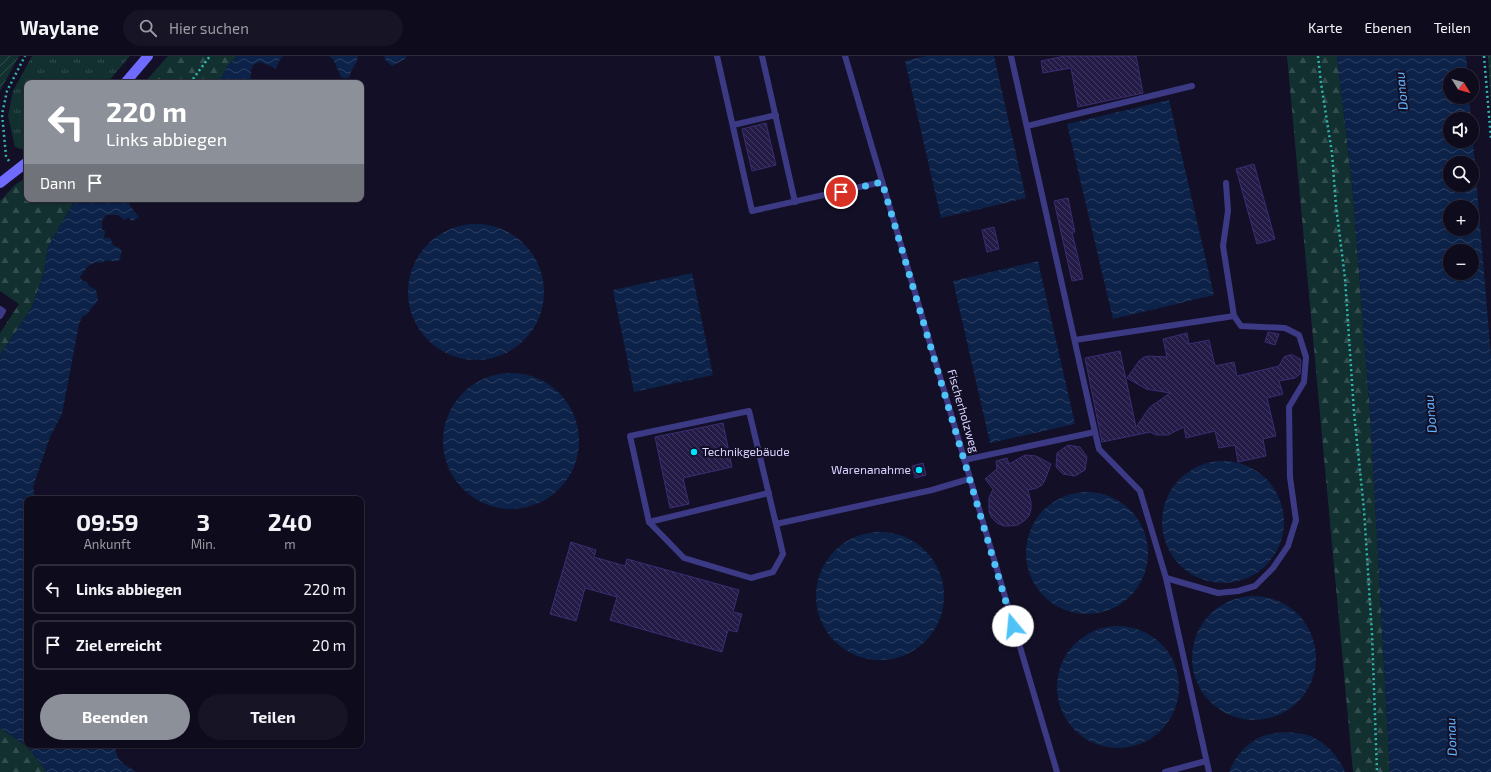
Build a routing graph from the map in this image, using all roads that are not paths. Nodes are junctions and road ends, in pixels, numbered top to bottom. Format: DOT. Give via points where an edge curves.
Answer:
graph roads {
  1 [pos="148,56"];
  2 [pos="717,56"];
  3 [pos="762,56"];
  4 [pos="845,56"];
  5 [pos="1012,56"];
  6 [pos="128,80"];
  7 [pos="1192,86"];
  8 [pos="776,115"];
  9 [pos="733,125"];
  10 [pos="1027,126"];
  11 [pos="24,164"];
  12 [pos="882,182"];
  13 [pos="0,183"];
  14 [pos="1226,183"];
  15 [pos="796,202"];
  16 [pos="0,309"];
  17 [pos="0,316"];
  18 [pos="1234,316"];
  19 [pos="1075,340"];
  20 [pos="1095,432"];
  21 [pos="964,460"];
  22 [pos="969,479"];
  23 [pos="769,493"];
  24 [pos="649,522"];
  25 [pos="776,524"];
  26 [pos="1166,578"];
  27 [pos="1206,761"];
  28 [pos="1057,772"];
  29 [pos="1165,772"];
  30 [pos="1209,772"];
  1 -- 6 [label="street"];
  2 -- 9 [label="lane"];
  3 -- 8 [label="lane"];
  4 -- 12 [label="lane, Fischerholzweg"];
  5 -- 10 [label="lane"];
  7 -- 10 [label="lane"];
  8 -- 9 [label="lane"];
  8 -- 15 [label="lane"];
  9 -- 15 [label="lane" via="752,211"];
  10 -- 19 [label="lane"];
  11 -- 13 [label="street"];
  12 -- 15 [label="lane"];
  12 -- 21 [label="lane, Fischerholzweg"];
  14 -- 18 [label="lane" via="1228,211 1223,246"];
  16 -- 17 [label="lane" via="3,312"];
  18 -- 19 [label="lane"];
  18 -- 26 [label="lane" via="1241,326 1285,328 1299,335 1306,357 1304,382 1289,407 1290,477 1296,520 1288,546 1273,568 1255,586 1218,594"];
  19 -- 20 [label="lane"];
  20 -- 21 [label="lane"];
  20 -- 26 [label="lane" via="1099,449 1140,491"];
  21 -- 22 [label="lane, Fischerholzweg"];
  22 -- 25 [label="lane" via="932,490"];
  22 -- 28 [label="lane, Fischerholzweg"];
  23 -- 24 [label="lane"];
  23 -- 24 [label="lane" via="749,411 630,436"];
  23 -- 25 [label="lane"];
  24 -- 25 [label="lane" via="684,558 751,578 773,572 783,554"];
  26 -- 27 [label="lane"];
  27 -- 29 [label="lane"];
  27 -- 30 [label="lane"];
}
